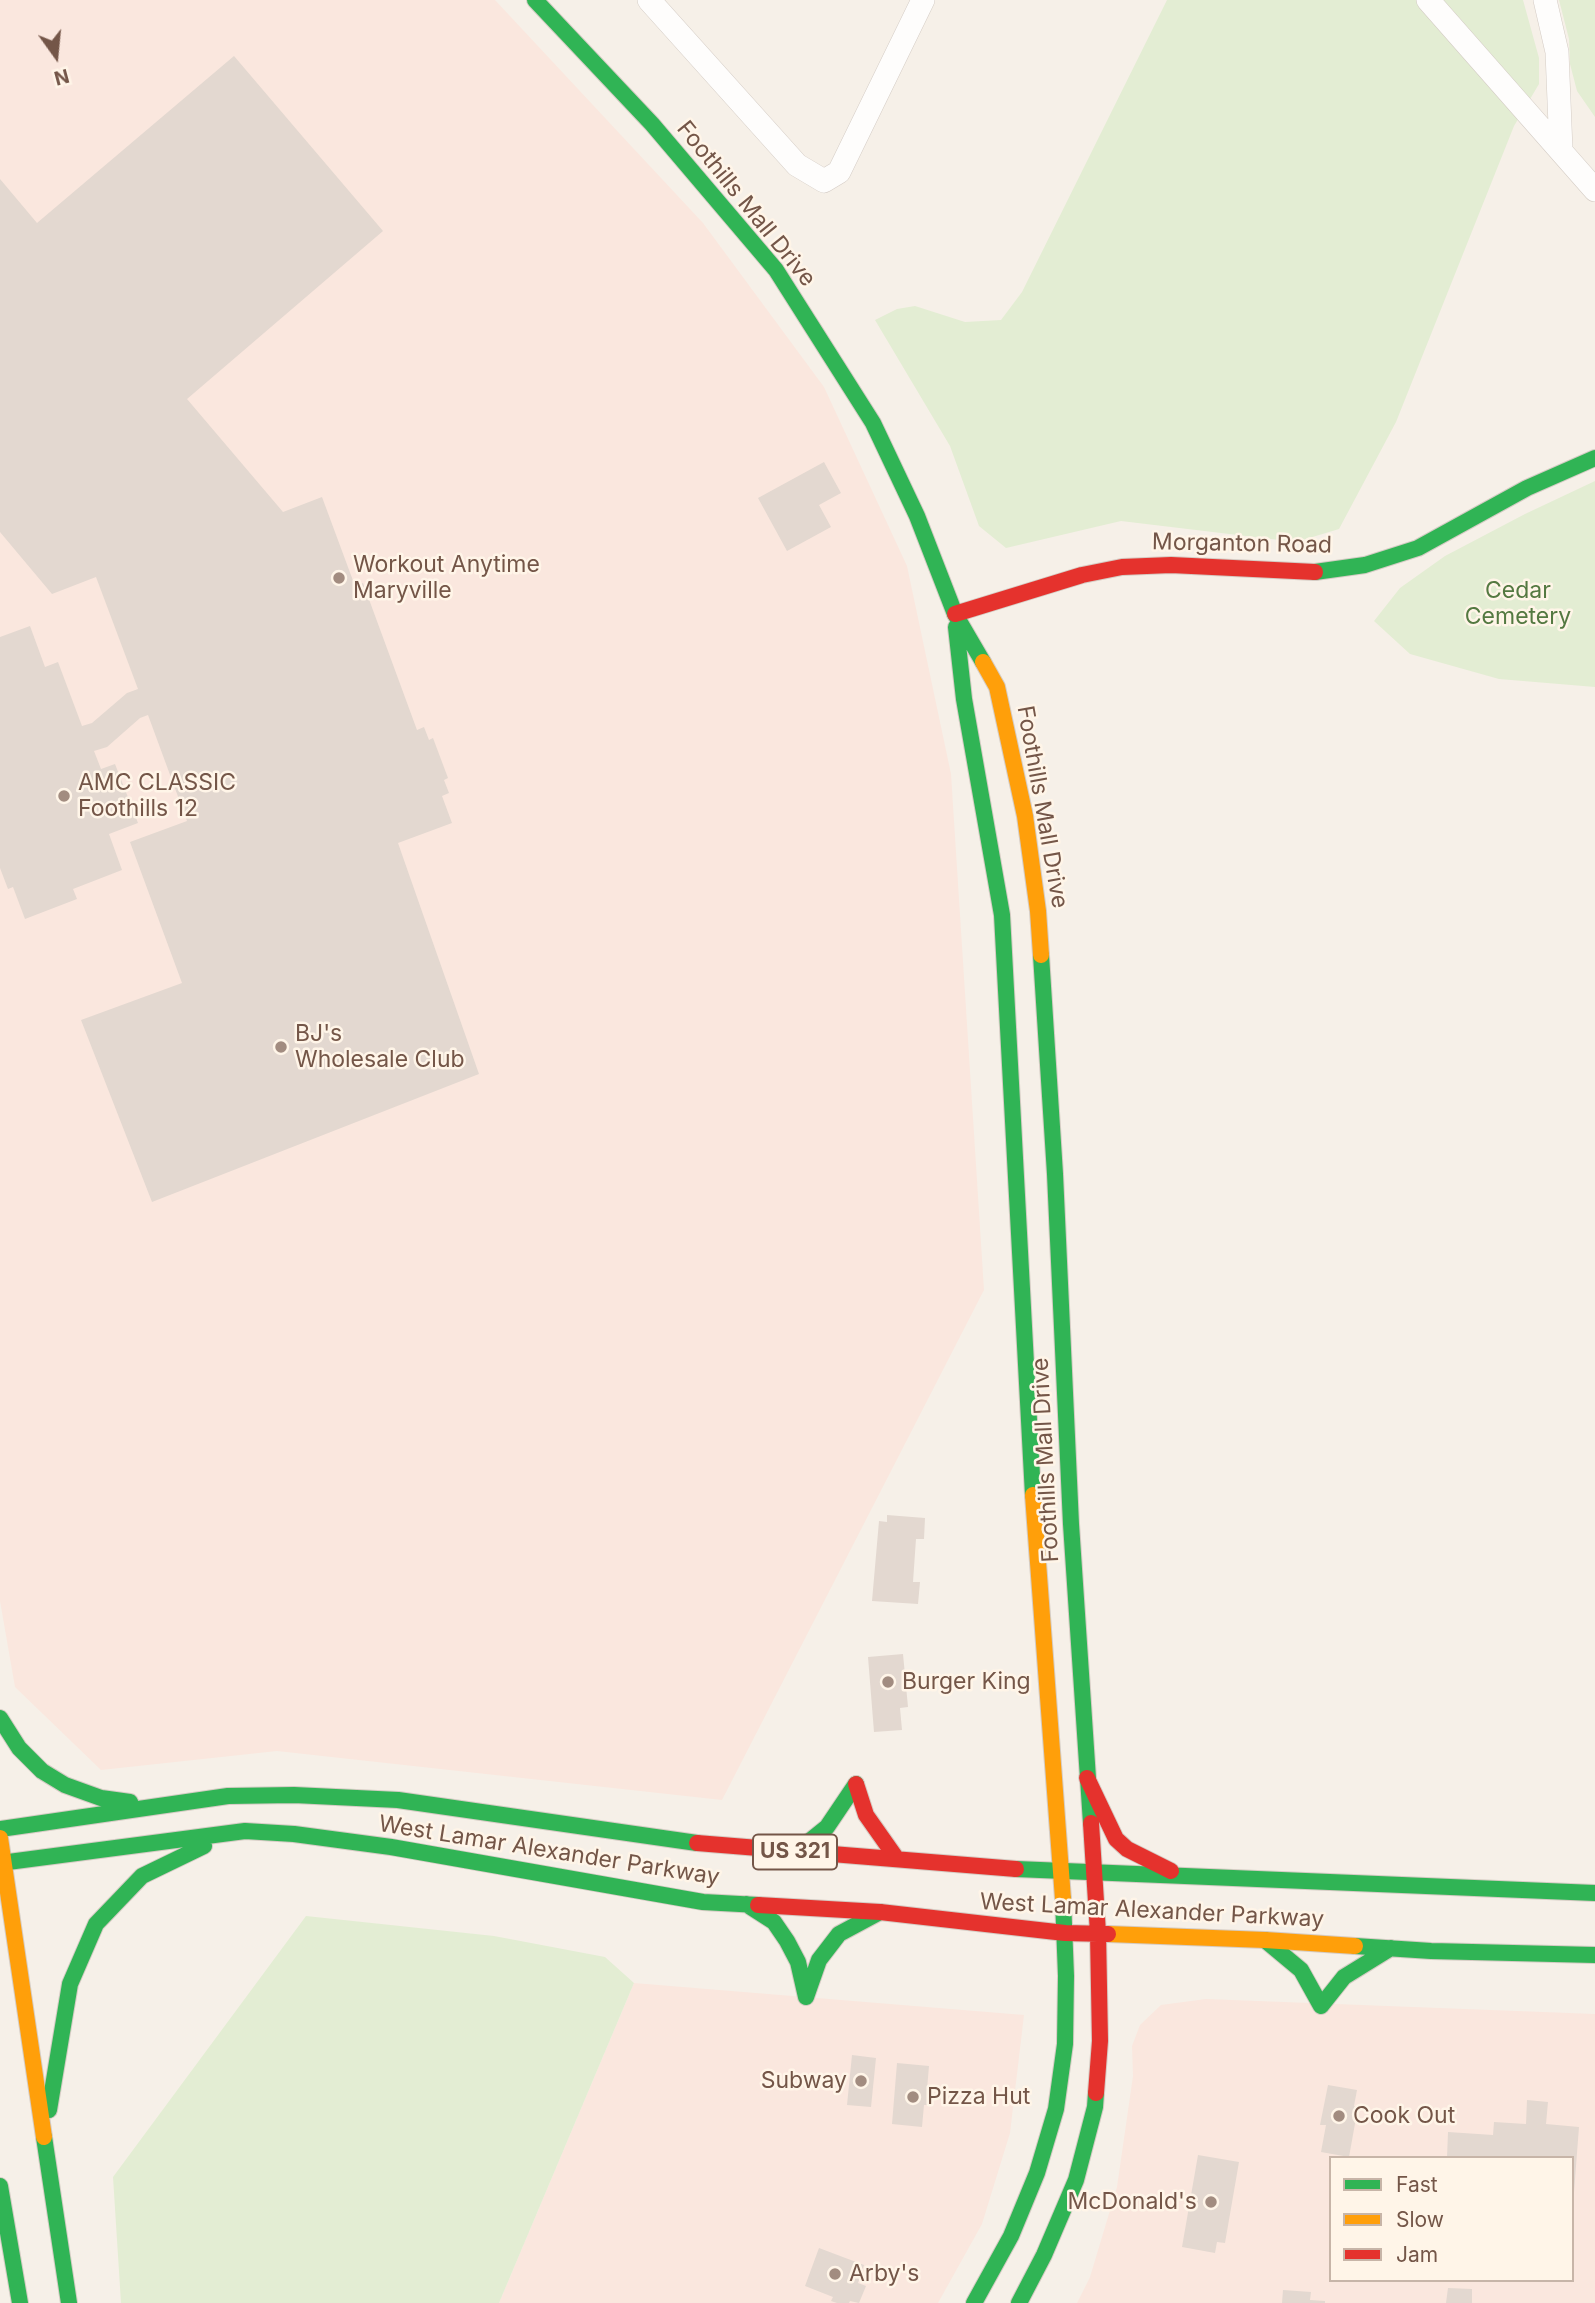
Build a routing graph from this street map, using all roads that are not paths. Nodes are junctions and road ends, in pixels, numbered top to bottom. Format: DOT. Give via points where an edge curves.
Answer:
graph roads {
  1 [pos="535,0"];
  2 [pos="649,0"];
  3 [pos="923,0"];
  4 [pos="1428,0"];
  5 [pos="1545,0"];
  6 [pos="1561,150"];
  7 [pos="1595,190"];
  8 [pos="1595,458"];
  9 [pos="955,614"];
  10 [pos="0,1718"];
  11 [pos="1087,1778"];
  12 [pos="156,1805"];
  13 [pos="0,1829"];
  14 [pos="245,1832"];
  15 [pos="0,1836"];
  16 [pos="796,1852"];
  17 [pos="897,1859"];
  18 [pos="2,1863"];
  19 [pos="1062,1872"];
  20 [pos="1093,1873"];
  21 [pos="1182,1876"];
  22 [pos="1595,1893"];
  23 [pos="746,1905"];
  24 [pos="880,1912"];
  25 [pos="1065,1933"];
  26 [pos="1098,1933"];
  27 [pos="1265,1940"];
  28 [pos="1391,1948"];
  29 [pos="1595,1955"];
  30 [pos="45,2136"];
  31 [pos="0,2186"];
  32 [pos="20,2303"];
  33 [pos="69,2303"];
  34 [pos="974,2303"];
  35 [pos="1019,2303"];
  1 -- 9 [label="main road, Foothills Mall Drive" via="652,124 776,270 873,423 917,516"];
  2 -- 3 [label="street" via="797,165 824,181 839,172"];
  4 -- 6 [label="street"];
  5 -- 6 [label="street" via="1558,52"];
  6 -- 7 [label="street"];
  8 -- 9 [label="main road, Morganton Road" via="1527,488 1418,548 1365,565 1312,572 1122,567"];
  9 -- 11 [label="main road, Foothills Mall Drive" via="997,687 1025,816 1038,911"];
  9 -- 19 [label="main road, Foothills Mall Drive" via="964,699 1002,915 1034,1513"];
  10 -- 12 [label="main road" via="26,1756 65,1785 101,1798"];
  11 -- 20 [label="main road, Foothills Mall Drive"];
  11 -- 21 [label="main road" via="1116,1839"];
  12 -- 13 [label="main road, West Lamar Alexander Parkway / US 321"];
  12 -- 16 [label="main road, West Lamar Alexander Parkway / US 321" via="228,1796 398,1800 716,1846"];
  14 -- 18 [label="main road, West Lamar Alexander Parkway"];
  14 -- 23 [label="main road, West Lamar Alexander Parkway" via="391,1846 704,1902"];
  14 -- 30 [label="main road" via="142,1876 96,1924 70,1984"];
  15 -- 18 [label="main road"];
  16 -- 17 [label="main road, West Lamar Alexander Parkway / US 321"];
  16 -- 17 [label="main road" via="827,1827 856,1784 866,1815"];
  17 -- 19 [label="main road, West Lamar Alexander Parkway / US 321"];
  18 -- 30 [label="main road"];
  19 -- 20 [label="main road, West Lamar Alexander Parkway / US 321"];
  19 -- 25 [label="main road, Foothills Mall Drive"];
  20 -- 21 [label="main road, West Lamar Alexander Parkway / US 321"];
  20 -- 26 [label="main road, Foothills Mall Drive"];
  21 -- 22 [label="main road, West Lamar Alexander Parkway / US 321"];
  23 -- 24 [label="main road, West Lamar Alexander Parkway"];
  23 -- 24 [label="main road" via="774,1923 787,1941 798,1962 806,1997 819,1960 839,1934"];
  24 -- 25 [label="main road, West Lamar Alexander Parkway"];
  25 -- 26 [label="main road, West Lamar Alexander Parkway"];
  25 -- 34 [label="main road, Foothills Mall Drive" via="1065,2044 1056,2109 1011,2236"];
  26 -- 27 [label="main road, West Lamar Alexander Parkway"];
  26 -- 35 [label="main road, Foothills Mall Drive" via="1096,2107 1076,2179"];
  27 -- 28 [label="main road, West Lamar Alexander Parkway"];
  27 -- 28 [label="main road" via="1301,1970 1321,2006 1344,1977"];
  28 -- 29 [label="main road, West Lamar Alexander Parkway"];
  30 -- 33 [label="main road"];
  31 -- 32 [label="main road"];
}
